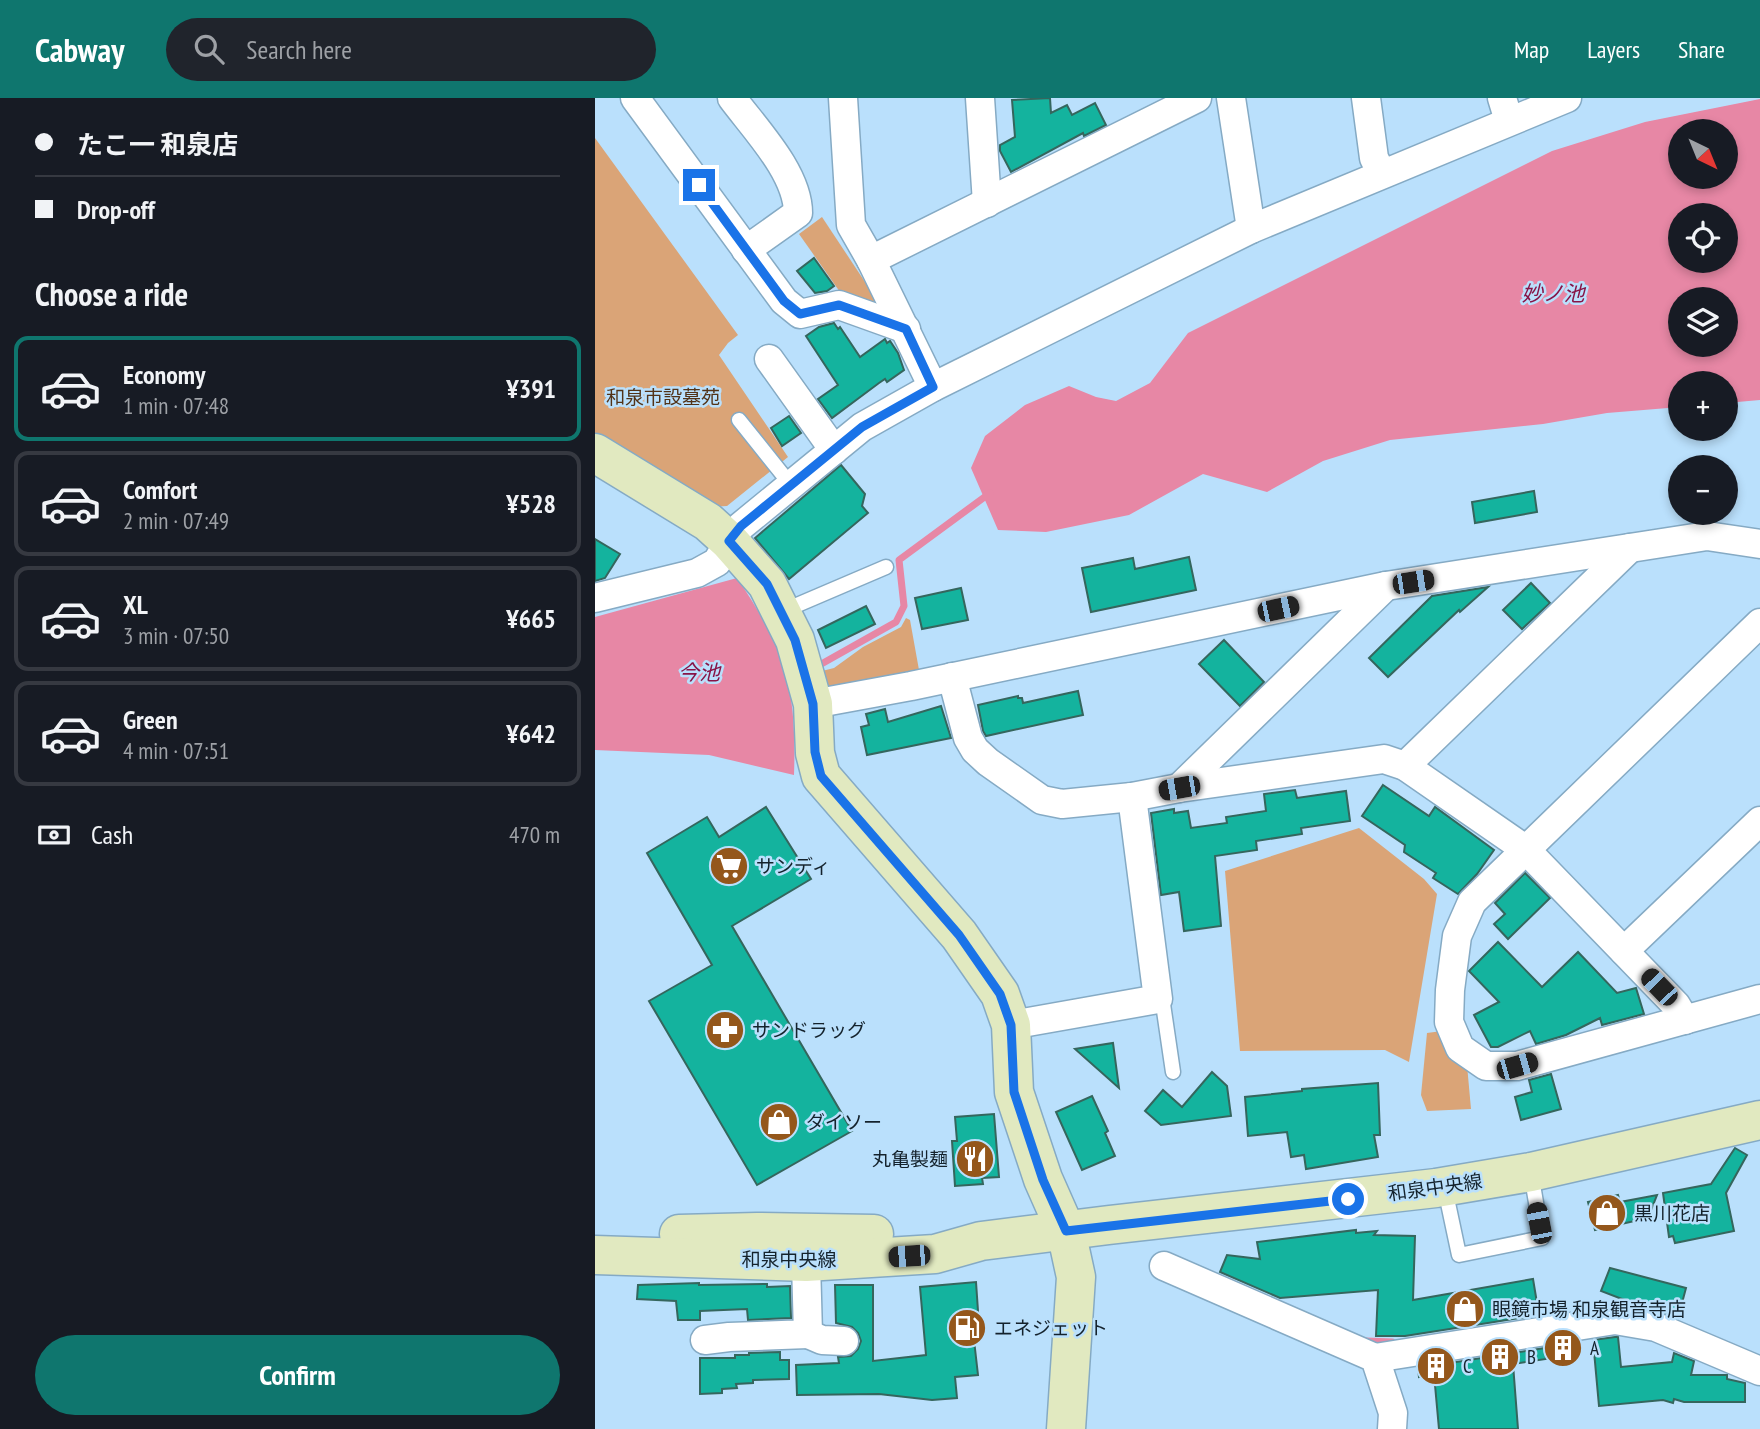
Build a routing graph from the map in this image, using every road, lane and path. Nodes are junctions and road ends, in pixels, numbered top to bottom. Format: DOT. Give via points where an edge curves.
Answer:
graph roads {
  1 [pos="635,98"];
  2 [pos="733,98"];
  3 [pos="843,98"];
  4 [pos="981,98"];
  5 [pos="1197,98"];
  6 [pos="1231,98"];
  7 [pos="1366,98"];
  8 [pos="1567,98"];
  9 [pos="1506,110"];
  10 [pos="1382,174"];
  11 [pos="987,202"];
  12 [pos="1251,229"];
  13 [pos="746,250"];
  14 [pos="871,260"];
  15 [pos="906,329"];
  16 [pos="769,359"];
  17 [pos="933,387"];
  18 [pos="739,420"];
  19 [pos="834,450"];
  20 [pos="595,453"];
  21 [pos="791,485"];
  22 [pos="729,541"];
  23 [pos="1758,541"];
  24 [pos="1630,548"];
  25 [pos="886,567"];
  26 [pos="1387,586"];
  27 [pos="595,598"];
  28 [pos="782,611"];
  29 [pos="1760,623"];
  30 [pos="952,677"];
  31 [pos="813,704"];
  32 [pos="1405,766"];
  33 [pos="1179,788"];
  34 [pos="1132,797"];
  35 [pos="1760,821"];
  36 [pos="1525,849"];
  37 [pos="1623,951"];
  38 [pos="1159,999"];
  39 [pos="1760,999"];
  40 [pos="1685,1020"];
  41 [pos="1011,1025"];
  42 [pos="1173,1072"];
  43 [pos="1760,1120"];
  44 [pos="1531,1172"];
  45 [pos="1444,1186"];
  46 [pos="595,1230"];
  47 [pos="1066,1231"];
  48 [pos="981,1241"];
  49 [pos="595,1255"];
  50 [pos="806,1262"];
  51 [pos="1164,1266"];
  52 [pos="721,1331"];
  53 [pos="808,1334"];
  54 [pos="844,1341"];
  55 [pos="1375,1358"];
  56 [pos="1760,1371"];
  57 [pos="1066,1429"];
  58 [pos="1392,1429"];
  1 -- 13 [label="street"];
  2 -- 13 [label="street" via="787,173 798,203 798,213"];
  3 -- 14 [label="street" via="851,225"];
  4 -- 11 [label="street"];
  5 -- 11 [label="street"];
  6 -- 12 [label="street"];
  7 -- 10 [label="street" via="1374,158"];
  8 -- 9 [label="street"];
  9 -- 10 [label="street"];
  10 -- 12 [label="street"];
  11 -- 14 [label="street"];
  12 -- 17 [label="street"];
  13 -- 15 [label="street" via="784,301 800,314 839,305"];
  14 -- 15 [label="street"];
  15 -- 17 [label="street"];
  16 -- 19 [label="street"];
  17 -- 19 [label="street" via="862,427"];
  18 -- 21 [label="lane"];
  19 -- 21 [label="street"];
  20 -- 22 [label="street" via="708,522"];
  21 -- 22 [label="street"];
  22 -- 27 [label="street" via="717,562 697,573"];
  22 -- 28 [label="street" via="767,584"];
  23 -- 24 [label="street" via="1707,536"];
  24 -- 26 [label="street"];
  24 -- 32 [label="street"];
  25 -- 28 [label="lane"];
  26 -- 30 [label="street"];
  26 -- 33 [label="street"];
  28 -- 31 [label="street"];
  29 -- 36 [label="street"];
  30 -- 31 [label="street"];
  30 -- 34 [label="street" via="975,750 1042,800 1062,804"];
  31 -- 41 [label="street" via="821,776 959,935 1000,994"];
  32 -- 33 [label="street" via="1384,760"];
  32 -- 36 [label="street"];
  33 -- 34 [label="street"];
  34 -- 38 [label="street"];
  35 -- 37 [label="street"];
  36 -- 37 [label="street"];
  36 -- 40 [label="street" via="1472,902 1457,936 1449,1022 1460,1048 1486,1066 1517,1066"];
  37 -- 40 [label="street"];
  38 -- 41 [label="street"];
  38 -- 42 [label="lane"];
  39 -- 40 [label="street"];
  41 -- 47 [label="street" via="1014,1092 1043,1180"];
  43 -- 44 [label="street, 和泉中央線"];
  44 -- 45 [label="street, 和泉中央線"];
  44 -- 45 [label="lane" via="1542,1238 1459,1255"];
  45 -- 47 [label="street, 和泉中央線"];
  46 -- 48 [label="street, 和泉中央線" via="904,1233"];
  47 -- 48 [label="street, 和泉中央線"];
  47 -- 57 [label="street" via="1076,1277"];
  48 -- 50 [label="street, 和泉中央線" via="935,1254"];
  49 -- 50 [label="street, 和泉中央線"];
  50 -- 53 [label="street"];
  51 -- 55 [label="street"];
  52 -- 53 [label="street"];
  53 -- 54 [label="street"];
  55 -- 56 [label="street" via="1615,1320 1656,1327"];
  55 -- 58 [label="street" via="1392,1413"];
}
